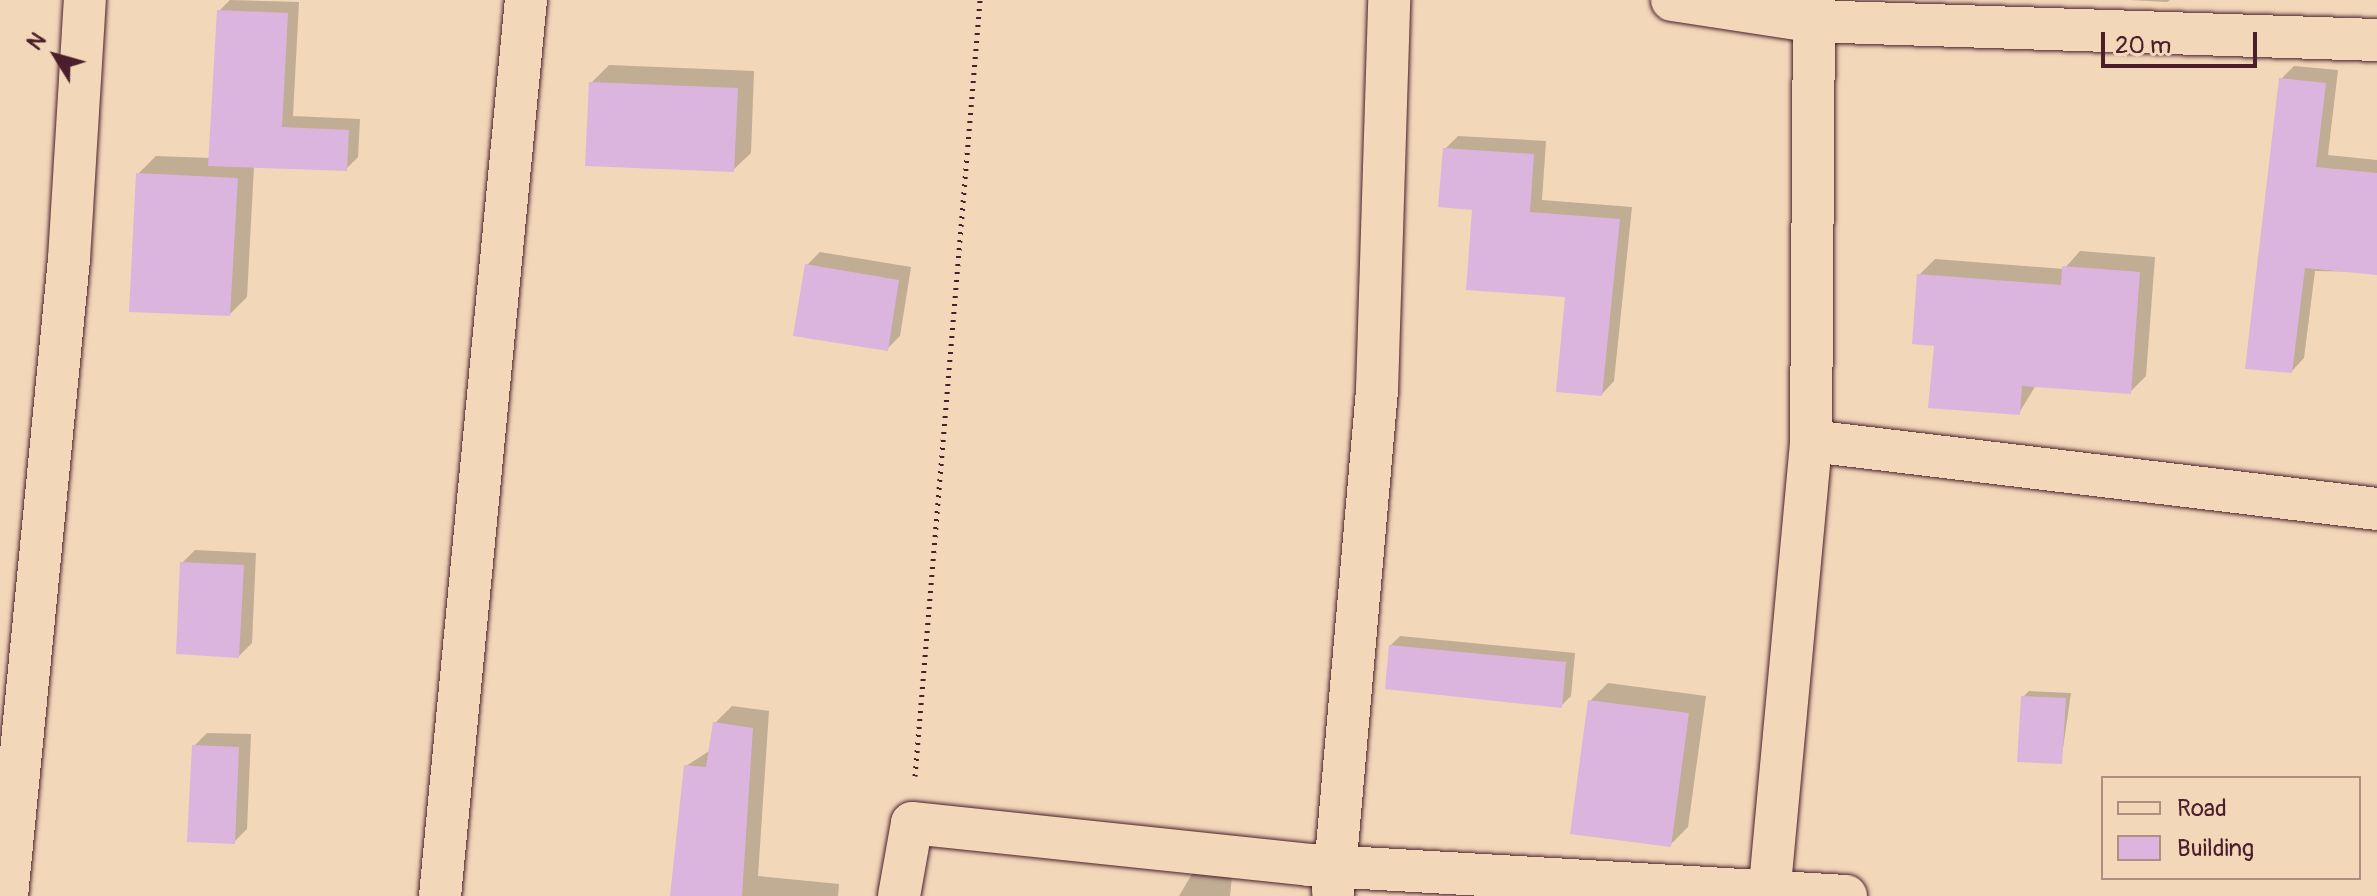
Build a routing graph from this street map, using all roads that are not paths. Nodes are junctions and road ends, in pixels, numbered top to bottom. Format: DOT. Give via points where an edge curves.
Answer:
graph roads {
  1 [pos="85,0"];
  2 [pos="526,0"];
  3 [pos="1389,0"];
  4 [pos="1672,0"];
  5 [pos="1812,10"];
  6 [pos="2377,40"];
  7 [pos="1811,441"];
  8 [pos="2377,509"];
  9 [pos="1334,882"];
  10 [pos="1770,892"];
  11 [pos="7,896"];
  12 [pos="440,896"];
  13 [pos="899,896"];
  14 [pos="1846,896"];
  1 -- 11 [label="street" via="69,259"];
  2 -- 12 [label="street"];
  3 -- 9 [label="street" via="1377,390"];
  4 -- 5 [label="street"];
  5 -- 6 [label="street"];
  5 -- 7 [label="street"];
  7 -- 8 [label="street"];
  7 -- 10 [label="street"];
  9 -- 10 [label="street"];
  9 -- 13 [label="street" via="912,823"];
  10 -- 14 [label="street"];
}
